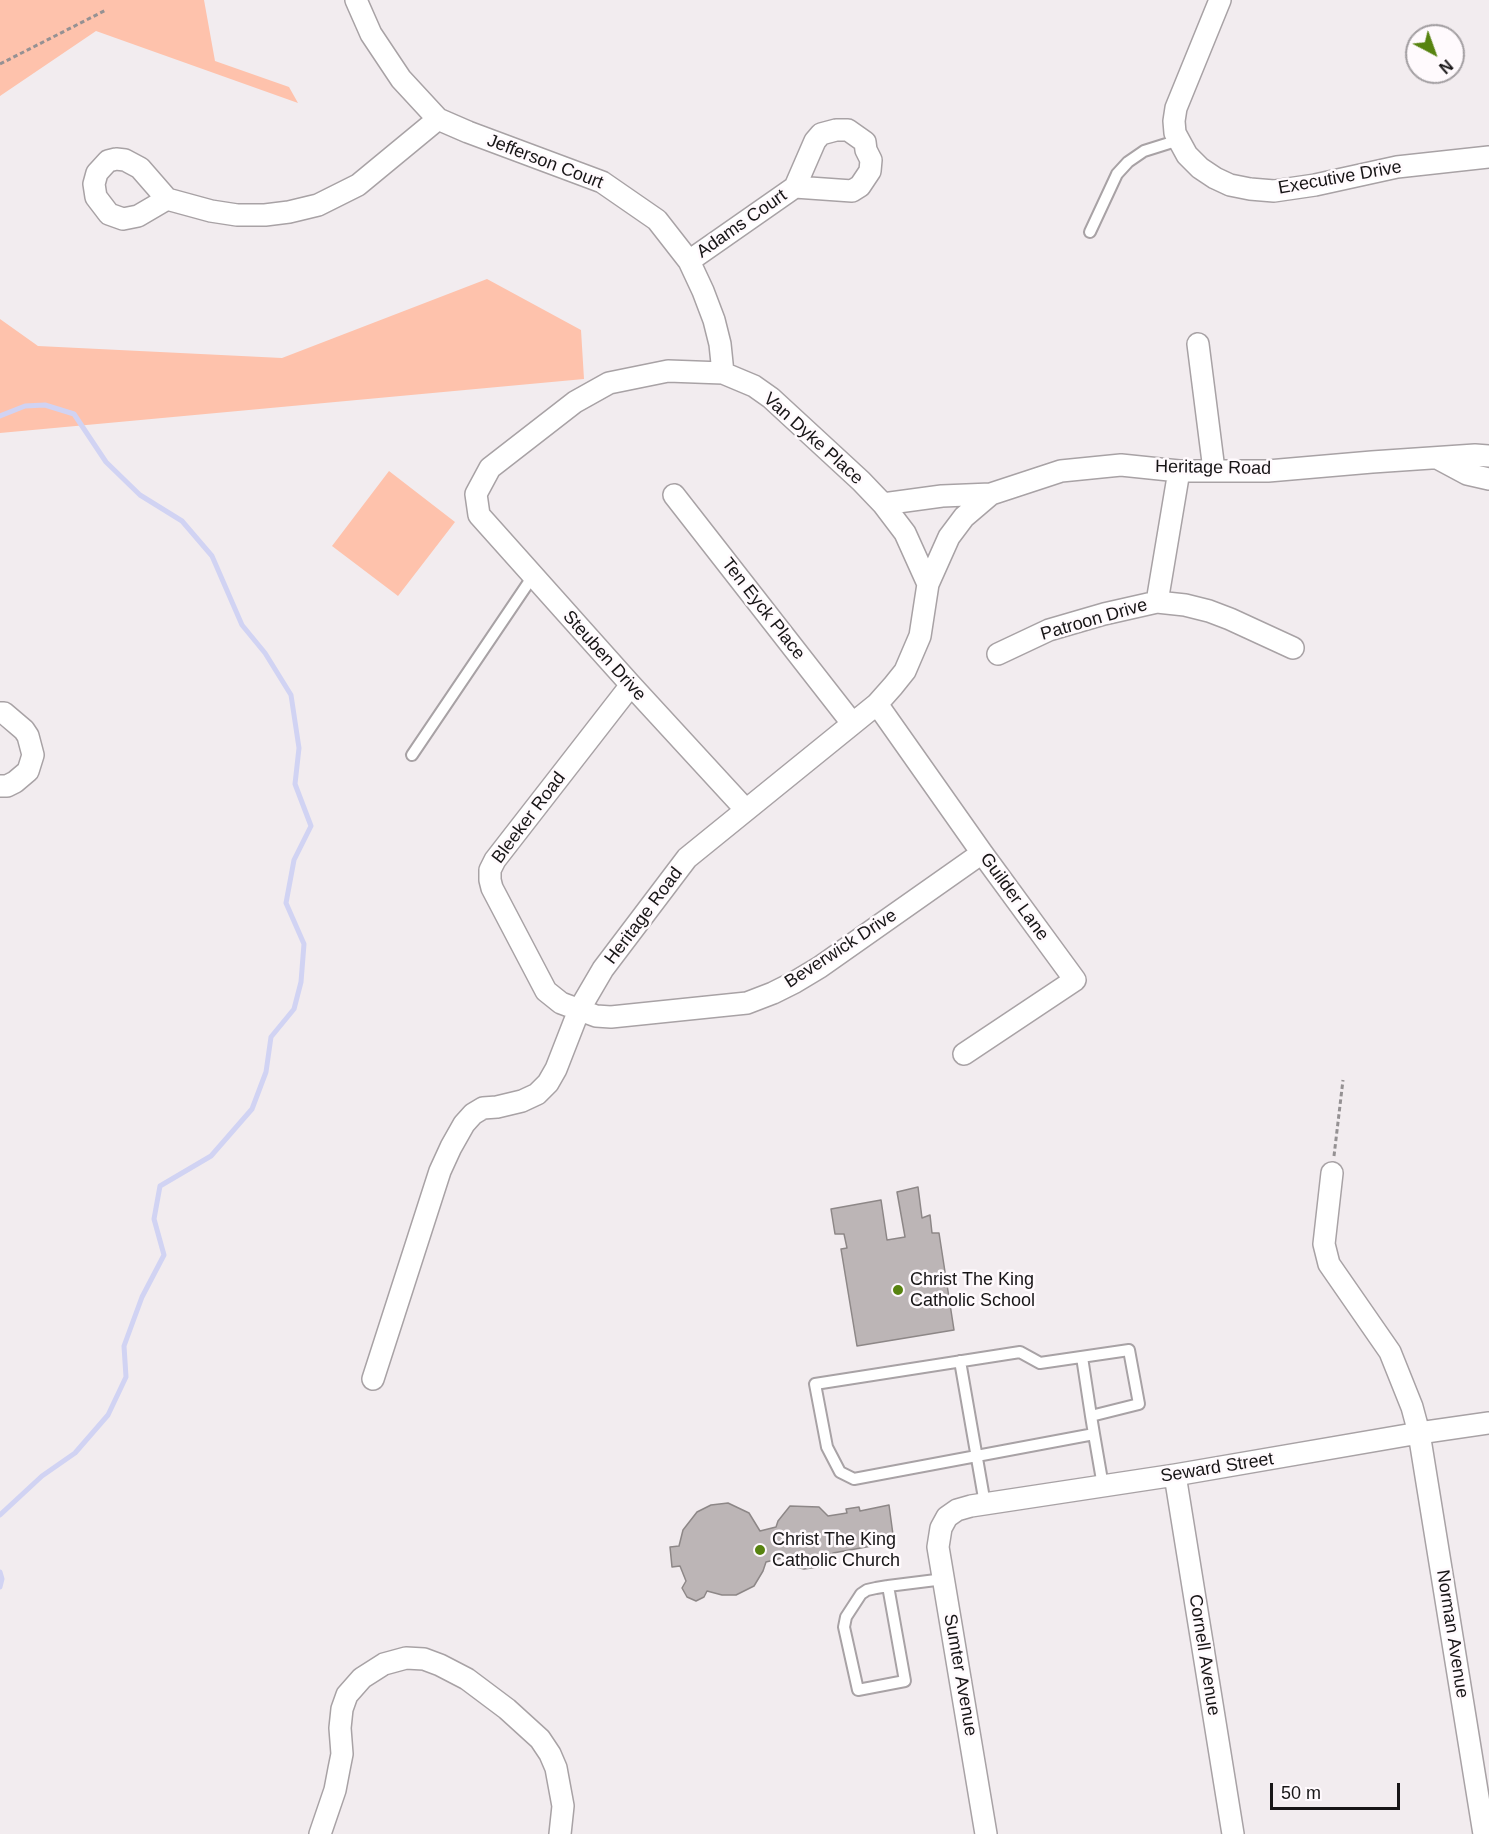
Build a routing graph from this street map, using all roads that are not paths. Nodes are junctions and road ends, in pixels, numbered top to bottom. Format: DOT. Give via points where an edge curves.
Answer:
graph roads {
  1 [pos="356,0"];
  2 [pos="1220,0"];
  3 [pos="438,119"];
  4 [pos="1179,140"];
  5 [pos="1489,157"];
  6 [pos="795,187"];
  7 [pos="167,199"];
  8 [pos="1090,232"];
  9 [pos="689,261"];
  10 [pos="1198,344"];
  11 [pos="723,373"];
  12 [pos="1489,456"];
  13 [pos="1438,459"];
  14 [pos="1214,470"];
  15 [pos="1179,471"];
  16 [pos="1489,479"];
  17 [pos="476,494"];
  18 [pos="991,494"];
  19 [pos="674,495"];
  20 [pos="883,504"];
  21 [pos="533,576"];
  22 [pos="927,584"];
  23 [pos="1157,602"];
  24 [pos="1293,648"];
  25 [pos="998,654"];
  26 [pos="631,685"];
  27 [pos="877,704"];
  28 [pos="0,713"];
  29 [pos="852,723"];
  30 [pos="412,755"];
  31 [pos="0,786"];
  32 [pos="746,810"];
  33 [pos="982,853"];
  34 [pos="579,1010"];
  35 [pos="964,1054"];
  36 [pos="1332,1173"];
  37 [pos="1082,1357"];
  38 [pos="960,1361"];
  39 [pos="373,1379"];
  40 [pos="1091,1416"];
  41 [pos="1489,1423"];
  42 [pos="1419,1433"];
  43 [pos="1094,1434"];
  44 [pos="976,1456"];
  45 [pos="1175,1475"];
  46 [pos="1102,1486"];
  47 [pos="985,1504"];
  48 [pos="947,1517"];
  49 [pos="944,1579"];
  50 [pos="888,1586"];
  51 [pos="320,1834"];
  52 [pos="560,1834"];
  53 [pos="986,1834"];
  54 [pos="1233,1834"];
  55 [pos="1484,1834"];
  1 -- 3 [label="street, Jefferson Court" via="371,34 401,79"];
  2 -- 4 [label="street, Executive Drive" via="1176,108 1174,121"];
  3 -- 7 [label="street" via="358,185 318,205 273,214 237,215"];
  3 -- 9 [label="street, Jefferson Court" via="602,182 657,220"];
  4 -- 5 [label="street, Executive Drive" via="1187,155 1215,178 1230,185 1274,191 1397,167"];
  4 -- 8 [label="lane" via="1128,162 1117,174"];
  6 -- 9 [label="street, Adams Court"];
  9 -- 11 [label="street, Jefferson Court" via="714,320"];
  10 -- 14 [label="street"];
  11 -- 17 [label="street, Van Dyke Place" via="668,371 600,387 490,468"];
  11 -- 20 [label="street, Van Dyke Place" via="771,398"];
  12 -- 13 [label="street, Heritage Road"];
  13 -- 14 [label="street, Heritage Road" via="1268,471"];
  13 -- 16 [label="street, Heritage Road" via="1467,474"];
  14 -- 15 [label="street, Heritage Road"];
  15 -- 18 [label="street, Heritage Road" via="1121,465 1061,471"];
  15 -- 23 [label="street, Patroon Drive"];
  17 -- 21 [label="street, Steuben Drive" via="479,515"];
  18 -- 20 [label="street, Heritage Road"];
  18 -- 22 [label="street, Heritage Road" via="964,517 949,537"];
  19 -- 29 [label="street, Ten Eyck Place"];
  20 -- 22 [label="street, Van Dyke Place" via="905,533"];
  21 -- 26 [label="street, Steuben Drive"];
  21 -- 30 [label="lane"];
  22 -- 27 [label="street, Heritage Road" via="920,636 905,671"];
  23 -- 24 [label="street, Patroon Drive" via="1209,611"];
  23 -- 25 [label="street, Patroon Drive" via="1049,630"];
  26 -- 32 [label="street, Steuben Drive"];
  26 -- 34 [label="street, Bleeker Road" via="490,870 492,888 546,991"];
  27 -- 29 [label="street, Heritage Road"];
  27 -- 33 [label="street, Guilder Lane"];
  28 -- 31 [label="street" via="24,730 33,755 28,771 8,786"];
  29 -- 32 [label="street, Heritage Road"];
  32 -- 34 [label="street, Heritage Road" via="687,858 603,969"];
  33 -- 34 [label="street, Beverwick Drive" via="820,967 773,993 747,1003 611,1017"];
  33 -- 35 [label="street, Guilder Lane" via="1075,980"];
  34 -- 39 [label="street, Heritage Road" via="548,1083 522,1101 483,1108 473,1114 451,1147"];
  36 -- 42 [label="street, Norman Avenue" via="1324,1244 1329,1264 1390,1352"];
  37 -- 38 [label="lane" via="1040,1363 1020,1352"];
  37 -- 40 [label="lane"];
  37 -- 40 [label="lane" via="1129,1350 1139,1404"];
  38 -- 44 [label="lane"];
  38 -- 44 [label="lane" via="815,1384 827,1448 840,1472 854,1479"];
  40 -- 43 [label="lane"];
  41 -- 42 [label="street, Seward Street"];
  42 -- 45 [label="street, Seward Street"];
  42 -- 55 [label="street, Norman Avenue"];
  43 -- 44 [label="lane"];
  43 -- 46 [label="lane"];
  44 -- 47 [label="lane"];
  45 -- 46 [label="street, Seward Street"];
  45 -- 54 [label="street, Cornell Avenue"];
  46 -- 47 [label="street, Seward Street"];
  47 -- 48 [label="street, Seward Street" via="957,1510"];
  48 -- 49 [label="street, Sumter Avenue" via="938,1547"];
  49 -- 50 [label="lane"];
  49 -- 53 [label="street, Sumter Avenue"];
  50 -- 50 [label="lane" via="861,1594 846,1617 844,1627 858,1690 905,1681"];
  51 -- 52 [label="street" via="342,1754 340,1728 347,1695 362,1678 384,1664 406,1658 424,1659 467,1679 540,1739 556,1768 563,1806"];
}
